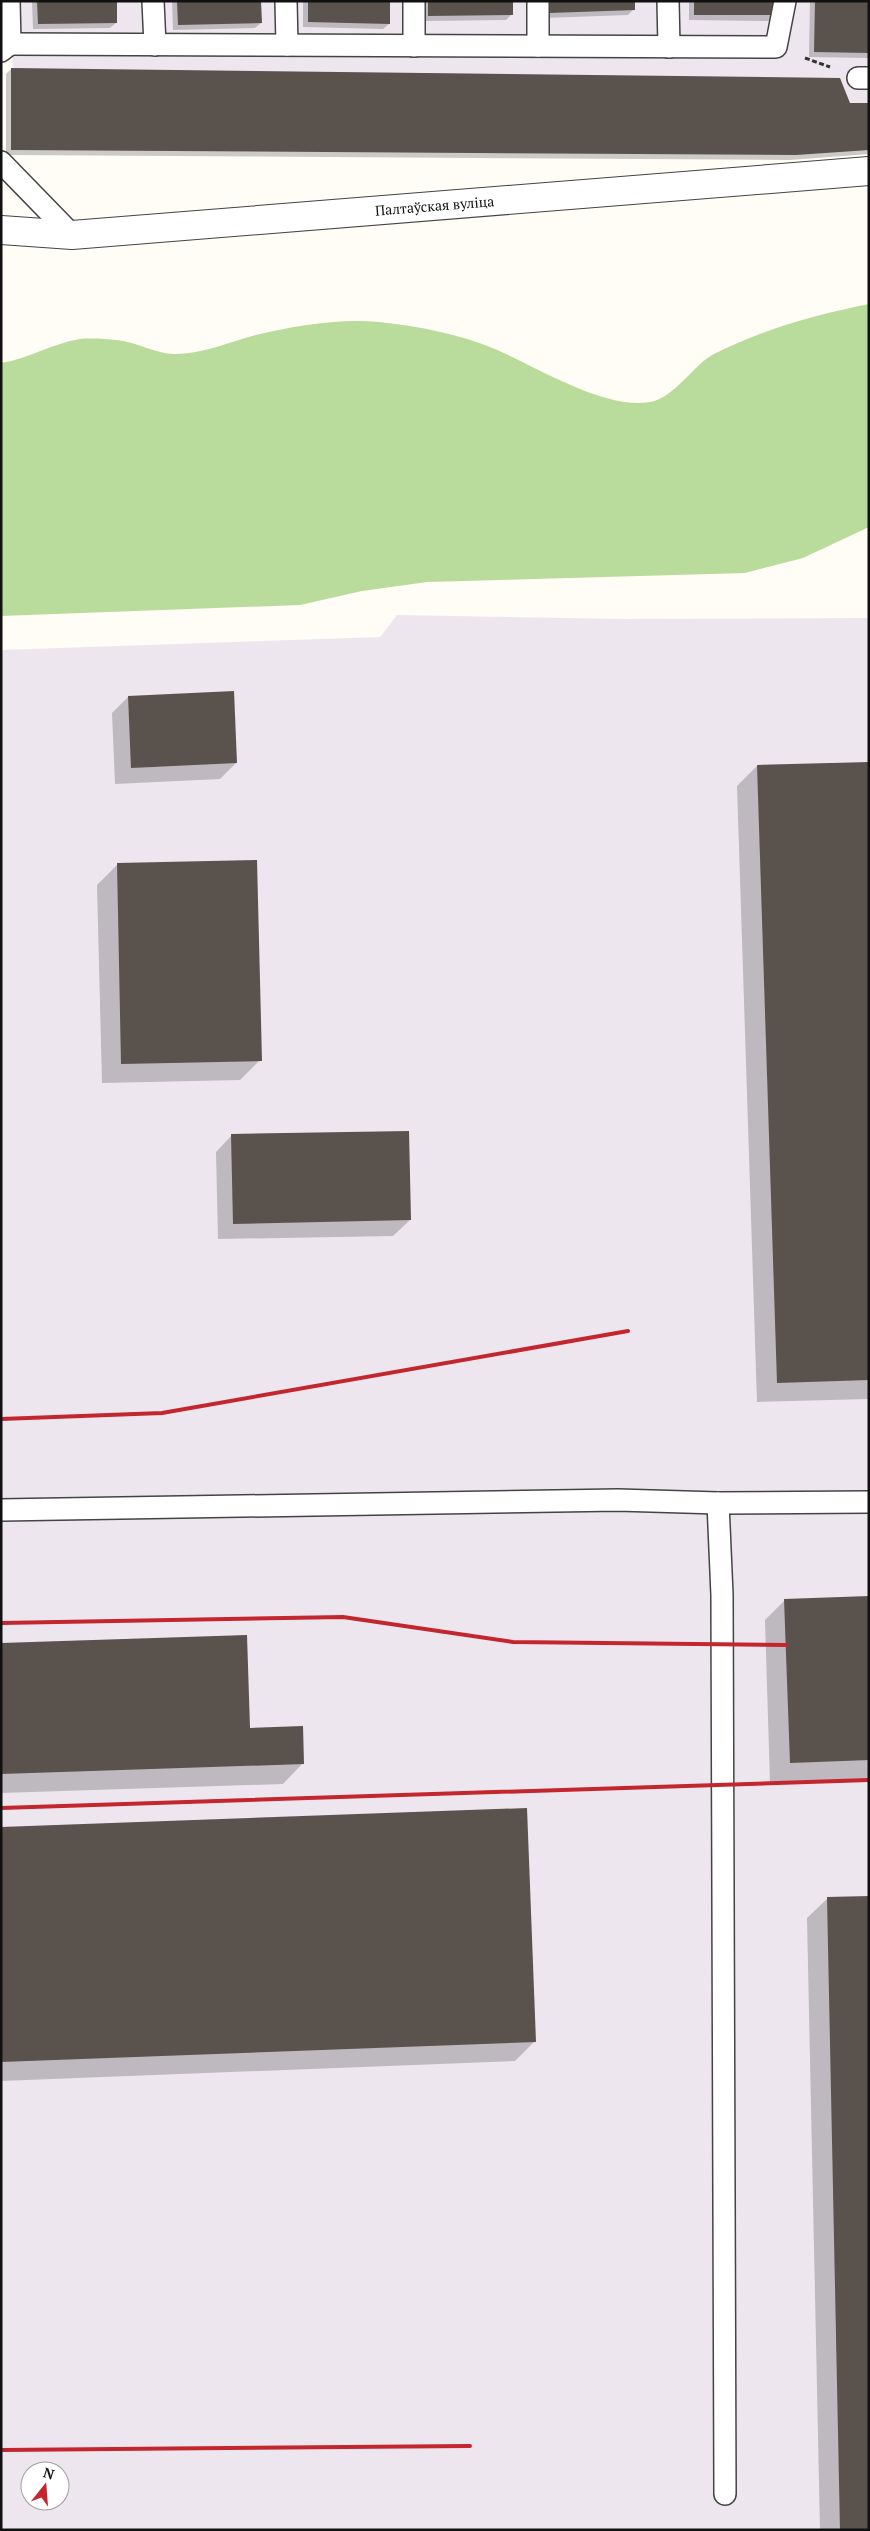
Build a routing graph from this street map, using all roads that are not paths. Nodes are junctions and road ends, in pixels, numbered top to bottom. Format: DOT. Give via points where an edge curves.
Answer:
graph roads {
  1 [pos="9,1"];
  2 [pos="153,1"];
  3 [pos="286,1"];
  4 [pos="414,1"];
  5 [pos="538,1"];
  6 [pos="668,1"];
  7 [pos="785,1"];
  8 [pos="155,45"];
  9 [pos="287,45"];
  10 [pos="414,46"];
  11 [pos="538,46"];
  12 [pos="669,47"];
  13 [pos="5,48"];
  14 [pos="1,162"];
  15 [pos="869,171"];
  16 [pos="1,230"];
  17 [pos="72,235"];
  18 [pos="869,1502"];
  19 [pos="718,1503"];
  20 [pos="1,1510"];
  21 [pos="725,2494"];
  1 -- 13 [label="lane"];
  2 -- 8 [label="lane"];
  3 -- 9 [label="lane"];
  4 -- 10 [label="lane"];
  5 -- 11 [label="lane"];
  6 -- 12 [label="lane"];
  7 -- 12 [label="lane" via="776,47"];
  8 -- 9 [label="lane"];
  8 -- 13 [label="lane"];
  9 -- 10 [label="lane"];
  10 -- 11 [label="lane"];
  11 -- 12 [label="lane"];
  14 -- 17 [label="lane"];
  15 -- 17 [label="street, Палтаўская вуліца"];
  16 -- 17 [label="street, Палтаўская вуліца"];
  18 -- 19 [label="lane"];
  19 -- 20 [label="lane" via="618,1500"];
  19 -- 21 [label="lane" via="722,1595"];
}
